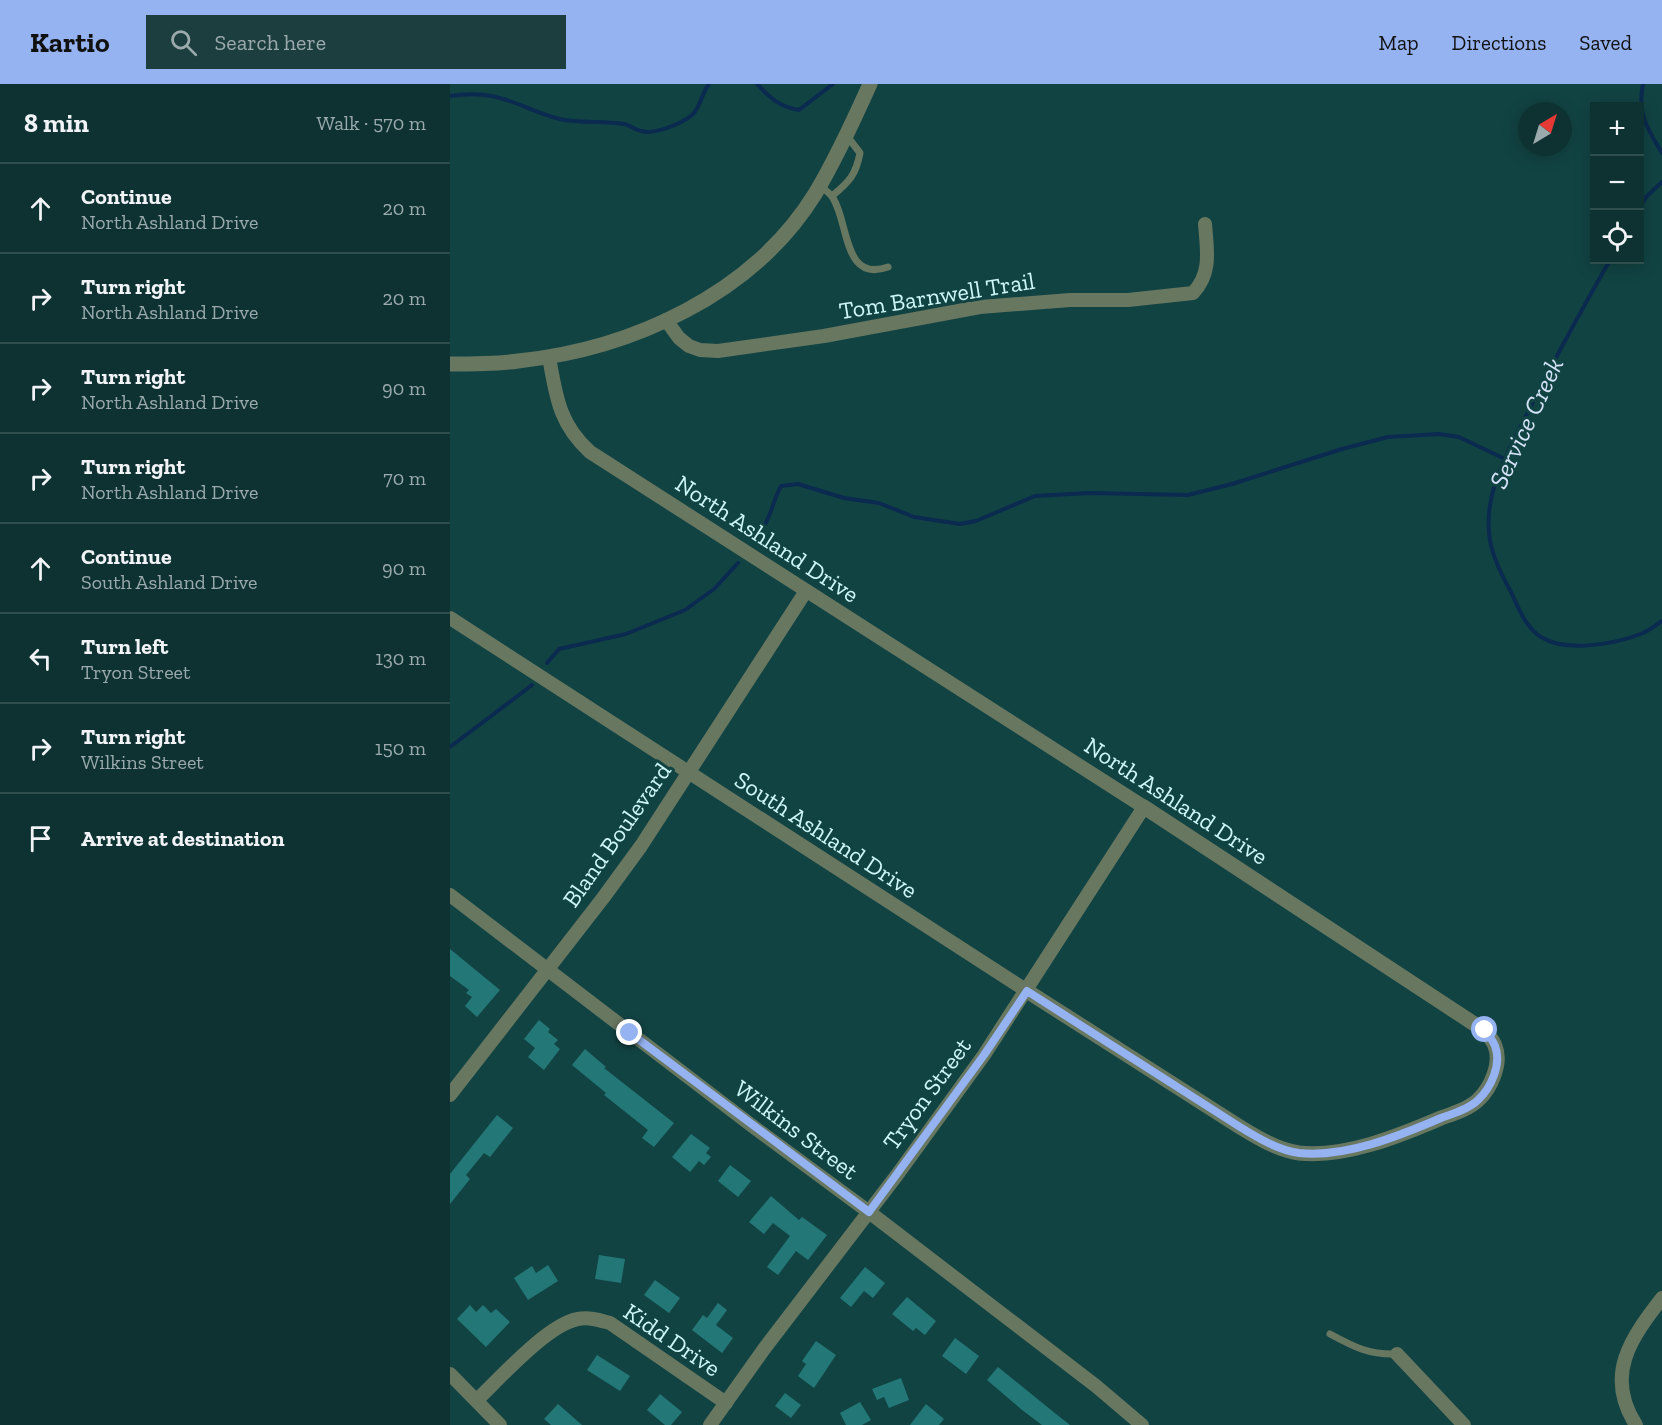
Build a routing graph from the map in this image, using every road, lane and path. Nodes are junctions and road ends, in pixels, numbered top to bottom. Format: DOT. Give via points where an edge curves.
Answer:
graph roads {
  1 [pos="870,84"];
  2 [pos="847,136"];
  3 [pos="819,185"];
  4 [pos="832,196"];
  5 [pos="1205,224"];
  6 [pos="888,267"];
  7 [pos="666,320"];
  8 [pos="549,357"];
  9 [pos="450,364"];
  10 [pos="806,591"];
  11 [pos="450,618"];
  12 [pos="688,772"];
  13 [pos="1144,807"];
  14 [pos="450,895"];
  15 [pos="547,969"];
  16 [pos="1027,991"];
  17 [pos="1179,1089"];
  18 [pos="450,1095"];
  19 [pos="869,1212"];
  20 [pos="1662,1298"];
  21 [pos="1330,1334"];
  22 [pos="1397,1354"];
  23 [pos="450,1374"];
  24 [pos="477,1400"];
  25 [pos="726,1403"];
  26 [pos="500,1425"];
  27 [pos="710,1425"];
  28 [pos="1142,1425"];
  29 [pos="1464,1425"];
  30 [pos="1636,1425"];
  1 -- 2 [label="street"];
  2 -- 3 [label="street"];
  2 -- 4 [label="lane" via="860,153 857,169"];
  3 -- 4 [label="lane"];
  3 -- 7 [label="street" via="792,224 743,273"];
  4 -- 6 [label="lane" via="856,261 876,271"];
  5 -- 7 [label="street, Tom Barnwell Trail" via="1208,263 1201,284 1193,293 980,307 718,351 689,346"];
  7 -- 8 [label="street" via="620,339"];
  8 -- 9 [label="street"];
  8 -- 10 [label="street, North Ashland Drive" via="561,414 590,452"];
  10 -- 12 [label="street, Bland Boulevard"];
  10 -- 13 [label="street, North Ashland Drive"];
  11 -- 12 [label="street, South Ashland Drive"];
  12 -- 15 [label="street, Bland Boulevard" via="634,855"];
  12 -- 16 [label="street, South Ashland Drive"];
  13 -- 16 [label="street, Tryon Street"];
  13 -- 17 [label="street, North Ashland Drive" via="1485,1030 1498,1058 1489,1087 1477,1102 1405,1134 1353,1149 1320,1153 1298,1153 1277,1147"];
  14 -- 15 [label="street, Wilkins Street"];
  15 -- 18 [label="street, Bland Boulevard"];
  15 -- 19 [label="street, Wilkins Street"];
  16 -- 17 [label="street, South Ashland Drive"];
  16 -- 19 [label="street, Tryon Street"];
  19 -- 25 [label="street, Tryon Street"];
  19 -- 28 [label="street, Wilkins Street"];
  20 -- 30 [label="street" via="1627,1350 1620,1384"];
  21 -- 22 [label="lane" via="1358,1350"];
  22 -- 29 [label="street"];
  23 -- 24 [label="street"];
  24 -- 25 [label="street, Kidd Drive" via="555,1328 577,1319 594,1318 610,1323"];
  24 -- 26 [label="street"];
  25 -- 27 [label="street, Tryon Street"];
}
